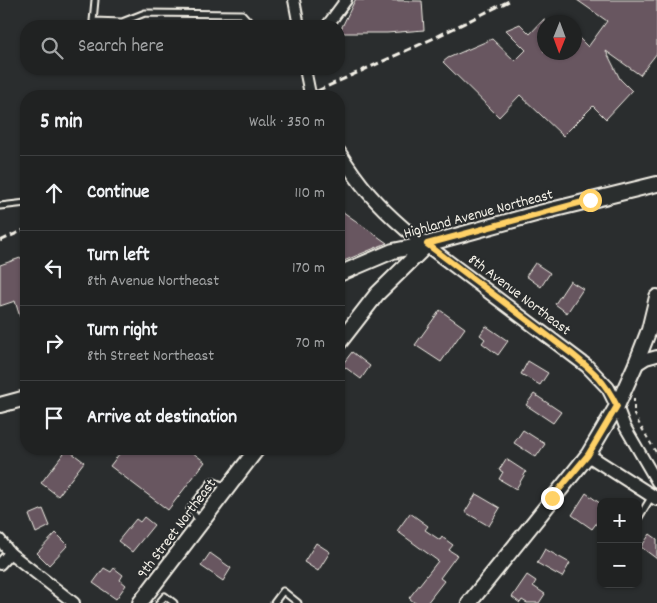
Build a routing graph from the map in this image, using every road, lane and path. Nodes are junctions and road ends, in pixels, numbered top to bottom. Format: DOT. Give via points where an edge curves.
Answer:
graph roads {
  1 [pos="95,0"];
  2 [pos="294,0"];
  3 [pos="346,0"];
  4 [pos="93,20"];
  5 [pos="127,20"];
  6 [pos="248,20"];
  7 [pos="298,20"];
  8 [pos="331,20"];
  9 [pos="306,75"];
  10 [pos="309,90"];
  11 [pos="345,161"];
  12 [pos="657,184"];
  13 [pos="20,204"];
  14 [pos="0,206"];
  15 [pos="427,244"];
  16 [pos="345,271"];
  17 [pos="656,306"];
  18 [pos="345,335"];
  19 [pos="657,356"];
  20 [pos="635,366"];
  21 [pos="636,391"];
  22 [pos="20,400"];
  23 [pos="0,405"];
  24 [pos="617,406"];
  25 [pos="657,454"];
  26 [pos="251,455"];
  27 [pos="588,455"];
  28 [pos="657,482"];
  29 [pos="655,497"];
  30 [pos="642,514"];
  31 [pos="0,540"];
  32 [pos="10,553"];
  33 [pos="0,564"];
  34 [pos="74,603"];
  35 [pos="140,603"];
  36 [pos="159,603"];
  37 [pos="174,603"];
  38 [pos="274,603"];
  39 [pos="298,603"];
  40 [pos="469,603"];
  1 -- 4 [label="lane"];
  2 -- 7 [label="street"];
  3 -- 8 [label="street"];
  5 -- 6 [label="lane" via="145,13 242,14"];
  9 -- 10 [label="street"];
  11 -- 15 [label="street, 8th Avenue Northeast" via="369,196"];
  12 -- 15 [label="main road, Highland Avenue Northeast"];
  13 -- 14 [label="lane"];
  15 -- 16 [label="main road, Highland Avenue Northeast" via="393,251"];
  15 -- 18 [label="main road" via="376,294"];
  15 -- 24 [label="street, 8th Avenue Northeast" via="587,366 608,388"];
  17 -- 20 [label="main road"];
  19 -- 20 [label="street"];
  20 -- 24 [label="main road"];
  21 -- 25 [label="path" via="634,415"];
  22 -- 23 [label="main road"];
  24 -- 27 [label="main road"];
  24 -- 28 [label="street, 8th Avenue Northeast" via="625,427"];
  26 -- 35 [label="main road, 9th Street Northeast"];
  27 -- 29 [label="street"];
  27 -- 40 [label="main road"];
  29 -- 30 [label="lane"];
  31 -- 32 [label="street"];
  32 -- 33 [label="street"];
  32 -- 34 [label="street"];
  36 -- 37 [label="lane" via="165,596"];
  38 -- 39 [label="lane" via="283,591"];
}
